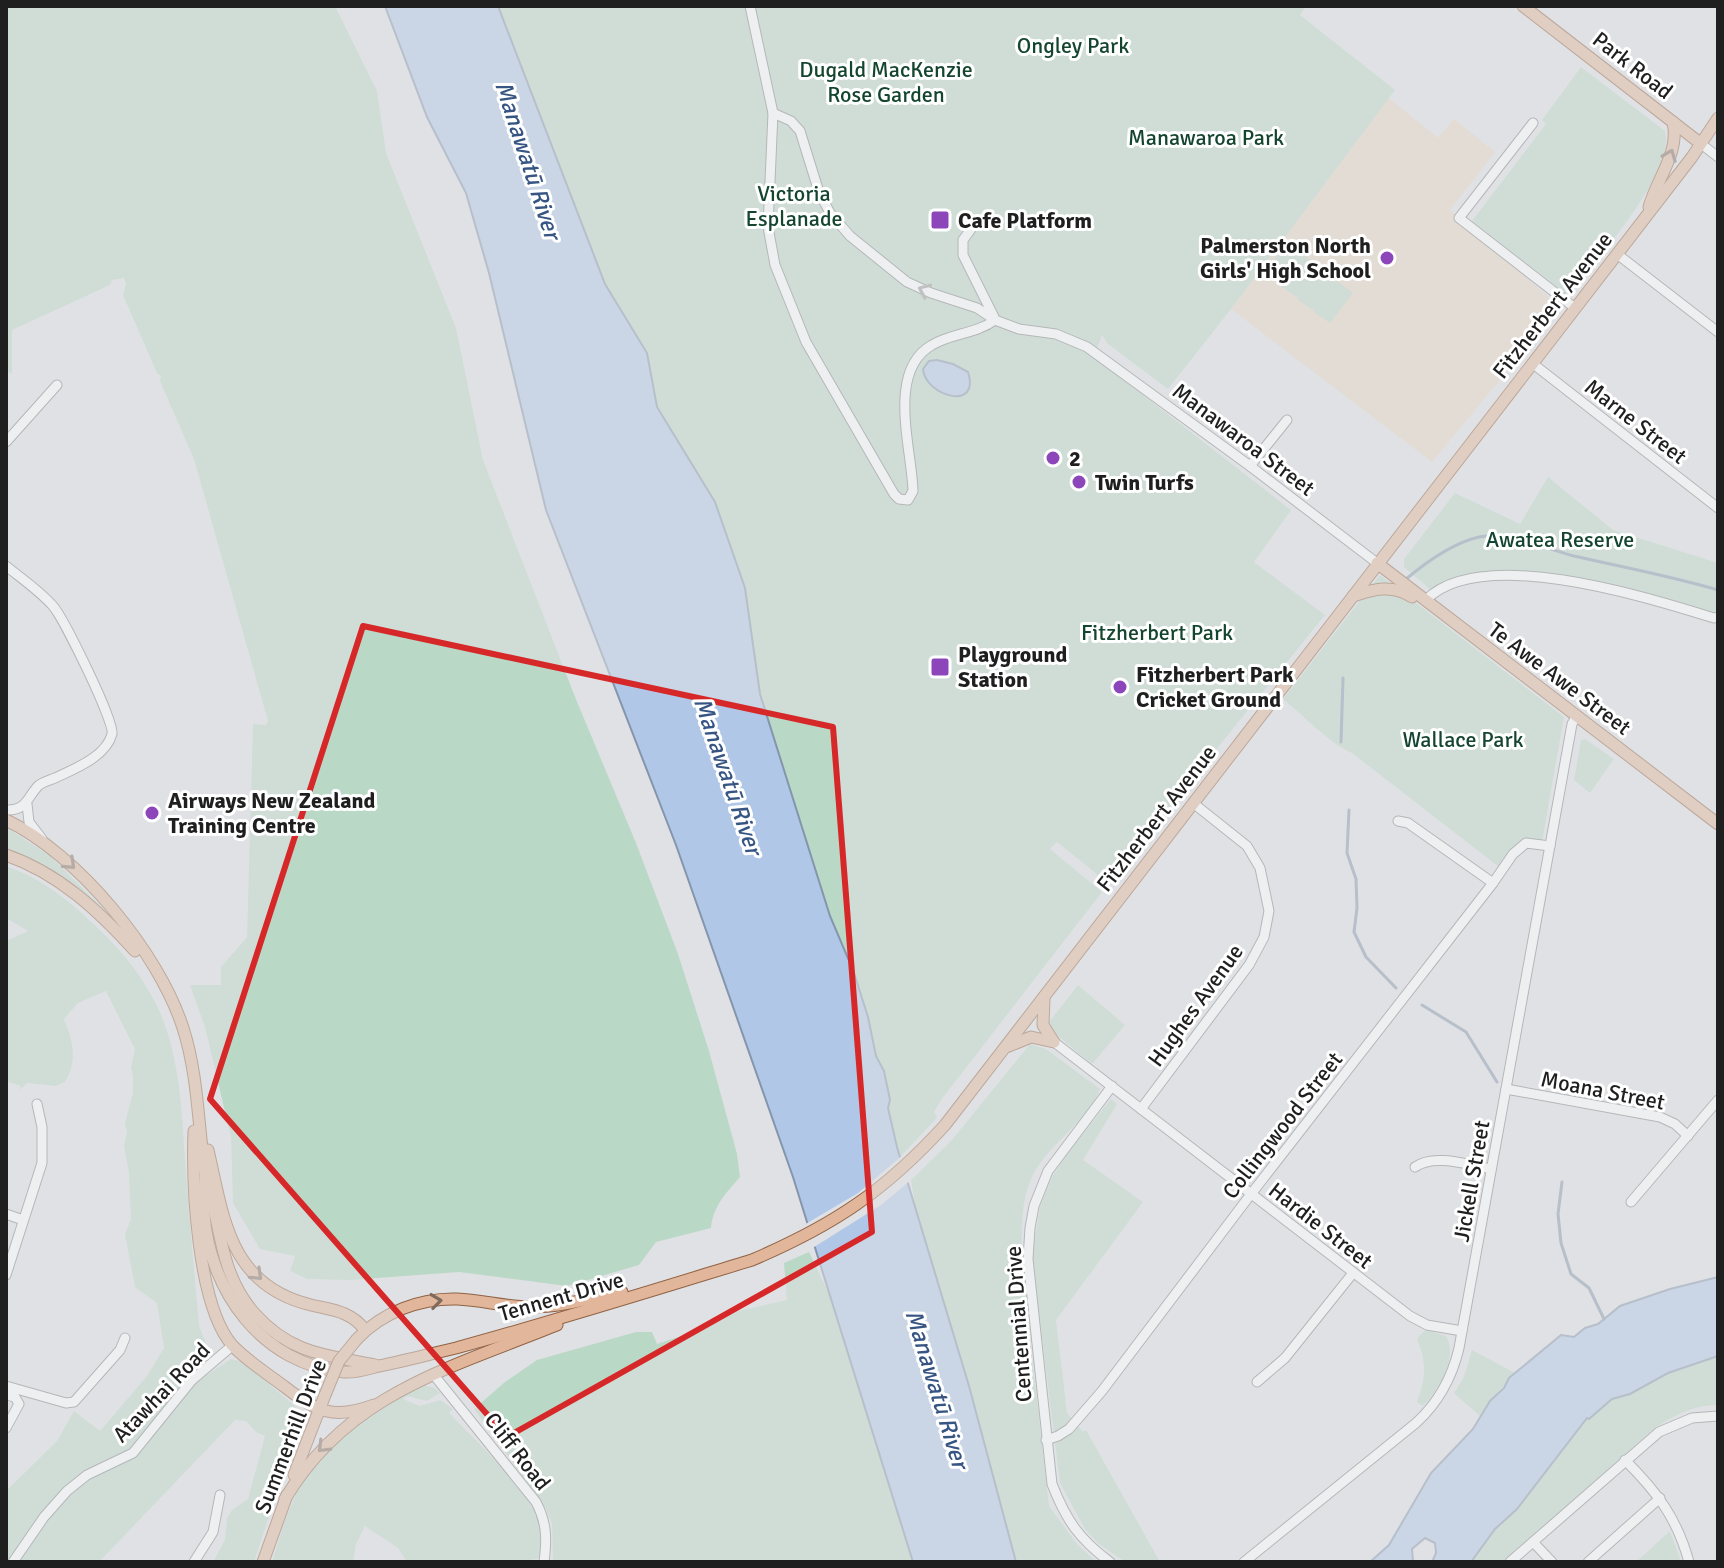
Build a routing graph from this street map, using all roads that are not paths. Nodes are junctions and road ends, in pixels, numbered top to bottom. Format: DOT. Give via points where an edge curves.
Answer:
graph roads {
  1 [pos="750,6"];
  2 [pos="1523,6"];
  3 [pos="773,113"];
  4 [pos="1718,118"];
  5 [pos="1672,121"];
  6 [pos="1533,123"];
  7 [pos="1700,143"];
  8 [pos="1718,157"];
  9 [pos="1647,214"];
  10 [pos="971,229"];
  11 [pos="1617,254"];
  12 [pos="1575,308"];
  13 [pos="995,320"];
  14 [pos="1718,332"];
  15 [pos="1532,363"];
  16 [pos="57,385"];
  17 [pos="1287,420"];
  18 [pos="6,442"];
  19 [pos="1250,466"];
  20 [pos="1718,508"];
  21 [pos="1377,563"];
  22 [pos="6,566"];
  23 [pos="1351,597"];
  24 [pos="1426,600"];
  25 [pos="1718,617"];
  26 [pos="1457,624"];
  27 [pos="1576,717"];
  28 [pos="1193,803"];
  29 [pos="27,804"];
  30 [pos="6,810"];
  31 [pos="6,820"];
  32 [pos="1398,821"];
  33 [pos="1718,824"];
  34 [pos="42,840"];
  35 [pos="1550,846"];
  36 [pos="6,855"];
  37 [pos="1493,883"];
  38 [pos="163,980"];
  39 [pos="1044,997"];
  40 [pos="1054,1042"];
  41 [pos="1005,1048"];
  42 [pos="1112,1086"];
  43 [pos="1506,1089"];
  44 [pos="196,1099"];
  45 [pos="1718,1100"];
  46 [pos="37,1104"];
  47 [pos="1141,1109"];
  48 [pos="1688,1136"];
  49 [pos="1415,1167"];
  50 [pos="1491,1169"];
  51 [pos="1251,1194"];
  52 [pos="1631,1202"];
  53 [pos="6,1214"];
  54 [pos="23,1220"];
  55 [pos="752,1260"];
  56 [pos="1353,1273"];
  57 [pos="6,1275"];
  58 [pos="689,1279"];
  59 [pos="627,1298"];
  60 [pos="1462,1331"];
  61 [pos="361,1335"];
  62 [pos="125,1338"];
  63 [pos="233,1345"];
  64 [pos="433,1374"];
  65 [pos="1257,1382"];
  66 [pos="6,1386"];
  67 [pos="6,1395"];
  68 [pos="374,1405"];
  69 [pos="319,1410"];
  70 [pos="1718,1416"];
  71 [pos="6,1428"];
  72 [pos="1046,1440"];
  73 [pos="1625,1460"];
  74 [pos="220,1495"];
  75 [pos="1660,1498"];
  76 [pos="285,1499"];
  77 [pos="1533,1542"];
  78 [pos="13,1562"];
  79 [pos="194,1562"];
  80 [pos="263,1562"];
  81 [pos="544,1562"];
  82 [pos="1110,1562"];
  83 [pos="1244,1562"];
  84 [pos="1510,1562"];
  85 [pos="1552,1562"];
  86 [pos="1588,1562"];
  87 [pos="1689,1562"];
  1 -- 3 [label="street"];
  2 -- 5 [label="main road, Park Road"];
  13 -- 3 [label="street, Manawaroa Street, one-way" via="907,282 850,236 819,192 800,131"];
  3 -- 13 [label="street" via="768,227 775,265 816,361 894,494 903,500 913,491 905,398 917,356 940,340 980,330"];
  4 -- 7 [label="main road, Fitzherbert Avenue"];
  5 -- 7 [label="main road, Park Road"];
  9 -- 5 [label="main road, one-way" via="1675,143"];
  6 -- 12 [label="street" via="1459,218"];
  7 -- 8 [label="street, Park Road"];
  7 -- 9 [label="main road, Fitzherbert Avenue"];
  9 -- 11 [label="main road, Fitzherbert Avenue"];
  10 -- 13 [label="street" via="963,240 963,255"];
  11 -- 12 [label="main road, Fitzherbert Avenue"];
  11 -- 14 [label="street"];
  12 -- 15 [label="main road, Fitzherbert Avenue"];
  13 -- 19 [label="street, Manawaroa Street" via="1087,347"];
  15 -- 20 [label="street, Marne Street"];
  15 -- 21 [label="main road, Fitzherbert Avenue"];
  16 -- 18 [label="street"];
  17 -- 19 [label="street"];
  19 -- 21 [label="street, Manawaroa Street"];
  21 -- 23 [label="main road, Fitzherbert Avenue"];
  21 -- 24 [label="main road, Te Awe Awe Street"];
  22 -- 29 [label="street" via="56,610 113,729 93,758 39,785"];
  23 -- 26 [label="main road" via="1396,589"];
  23 -- 28 [label="main road, Fitzherbert Avenue"];
  24 -- 25 [label="street" via="1482,576 1521,575 1613,588"];
  24 -- 26 [label="main road, Te Awe Awe Street"];
  26 -- 27 [label="main road, Te Awe Awe Street"];
  27 -- 33 [label="main road, Te Awe Awe Street"];
  27 -- 35 [label="street, Jickell Street"];
  28 -- 39 [label="main road, Fitzherbert Avenue"];
  28 -- 47 [label="street, Hughes Avenue" via="1247,846 1260,868 1269,911 1264,937 1249,965"];
  29 -- 30 [label="street"];
  29 -- 34 [label="street" via="29,822"];
  31 -- 34 [label="main road, Tennent Drive"];
  32 -- 37 [label="street"];
  34 -- 38 [label="main road, Tennent Drive, one-way" via="111,908"];
  35 -- 37 [label="street, Collingwood Street" via="1522,845"];
  35 -- 43 [label="street, Jickell Street"];
  36 -- 38 [label="main road, Tennent Drive" via="79,896"];
  37 -- 51 [label="street, Collingwood Street"];
  38 -- 44 [label="main road, Tennent Drive" via="186,1037"];
  39 -- 40 [label="main road" via="1043,1025"];
  39 -- 41 [label="main road, Fitzherbert Avenue"];
  40 -- 41 [label="main road" via="1031,1037"];
  40 -- 42 [label="street, Hardie Street"];
  41 -- 55 [label="main road, Fitzherbert Avenue" via="945,1125 877,1191 847,1213"];
  42 -- 47 [label="street, Hardie Street"];
  42 -- 72 [label="street, Centennial Drive" via="1048,1171 1034,1206 1028,1259"];
  43 -- 48 [label="street, Moana Street" via="1660,1117"];
  43 -- 50 [label="street, Jickell Street"];
  44 -- 59 [label="main road, Tennent Drive" via="211,1254 227,1294 252,1328 279,1349 322,1368 356,1372"];
  44 -- 61 [label="main road, one-way" via="225,1226 245,1264 288,1298 357,1320"];
  44 -- 63 [label="main road" via="193,1161 204,1277 213,1312"];
  45 -- 48 [label="street"];
  46 -- 54 [label="street" via="42,1163"];
  47 -- 51 [label="street, Hardie Street"];
  48 -- 52 [label="street"];
  49 -- 50 [label="street" via="1423,1161 1441,1161"];
  50 -- 60 [label="street, Jickell Street"];
  51 -- 56 [label="street, Hardie Street"];
  51 -- 72 [label="street, Collingwood Street" via="1082,1415 1069,1429"];
  53 -- 54 [label="street"];
  54 -- 57 [label="street"];
  55 -- 58 [label="main road, Tennent Drive"];
  56 -- 60 [label="street, Hardie Street" via="1418,1322"];
  56 -- 65 [label="street" via="1285,1358"];
  58 -- 59 [label="main road, Tennent Drive"];
  61 -- 58 [label="main road, one-way" via="385,1316 430,1301 549,1307"];
  59 -- 64 [label="main road"];
  60 -- 83 [label="street, Jickell Street" via="1451,1374 1431,1408"];
  61 -- 69 [label="main road, Summerhill Drive, bridge" via="339,1361"];
  62 -- 66 [label="street" via="74,1402"];
  63 -- 69 [label="main road"];
  63 -- 78 [label="street, Atawhai Road" via="192,1380 133,1453 67,1491"];
  64 -- 68 [label="main road"];
  64 -- 81 [label="street, Cliff Road" via="536,1502 547,1538"];
  67 -- 71 [label="street" via="19,1404"];
  68 -- 69 [label="main road" via="338,1414"];
  68 -- 76 [label="main road, one-way" via="320,1449"];
  69 -- 76 [label="main road, Summerhill Drive"];
  70 -- 73 [label="street" via="1668,1427"];
  72 -- 82 [label="street, Centennial Drive" via="1052,1484 1064,1515"];
  73 -- 75 [label="street"];
  73 -- 77 [label="street"];
  74 -- 79 [label="street" via="213,1532"];
  75 -- 86 [label="street"];
  75 -- 87 [label="street" via="1678,1527"];
  76 -- 80 [label="main road, Summerhill Drive"];
  77 -- 84 [label="street"];
  77 -- 85 [label="street"];
}
